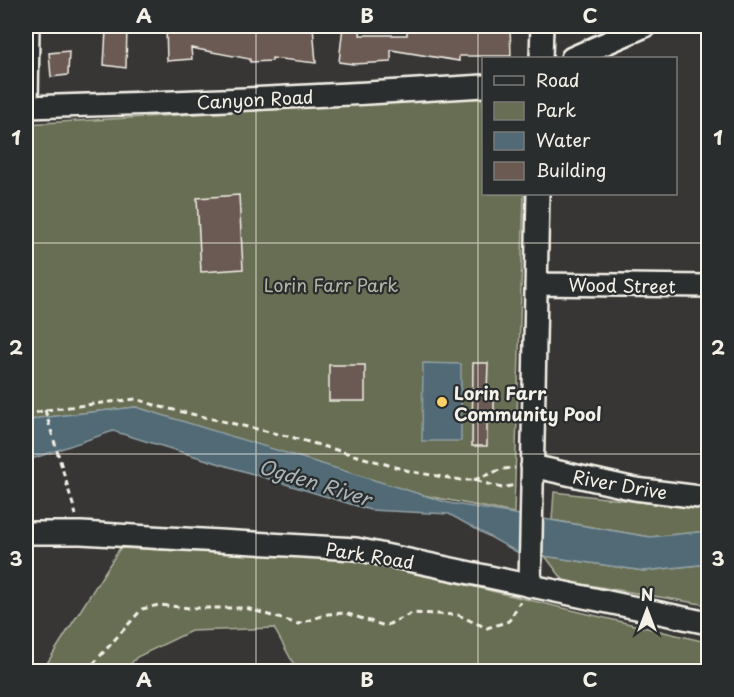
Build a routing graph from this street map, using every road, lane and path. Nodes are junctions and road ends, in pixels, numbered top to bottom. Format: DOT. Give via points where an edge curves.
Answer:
graph roads {
  1 [pos="28,26"];
  2 [pos="542,26"];
  3 [pos="645,26"];
  4 [pos="541,57"];
  5 [pos="574,57"];
  6 [pos="482,86"];
  7 [pos="26,107"];
  8 [pos="538,195"];
  9 [pos="536,284"];
  10 [pos="708,286"];
  11 [pos="45,410"];
  12 [pos="26,416"];
  13 [pos="532,466"];
  14 [pos="502,469"];
  15 [pos="474,480"];
  16 [pos="514,485"];
  17 [pos="708,498"];
  18 [pos="76,517"];
  19 [pos="26,533"];
  20 [pos="530,586"];
  21 [pos="708,623"];
  22 [pos="86,672"];
  1 -- 7 [label="street"];
  2 -- 4 [label="street"];
  3 -- 5 [label="street"];
  6 -- 7 [label="street, Canyon Road" via="137,105"];
  8 -- 9 [label="street"];
  9 -- 10 [label="street, Wood Street"];
  9 -- 13 [label="street"];
  11 -- 12 [label="path"];
  11 -- 15 [label="path" via="136,399 413,471"];
  11 -- 18 [label="path"];
  13 -- 17 [label="street, River Drive" via="635,489"];
  13 -- 20 [label="street"];
  14 -- 15 [label="path"];
  15 -- 16 [label="path" via="502,488"];
  19 -- 20 [label="street, Park Road" via="356,549"];
  20 -- 21 [label="street, Park Road"];
  20 -- 22 [label="path" via="509,621 487,628 458,615 412,613 385,626 345,613 298,624 246,608 142,609"];
}
